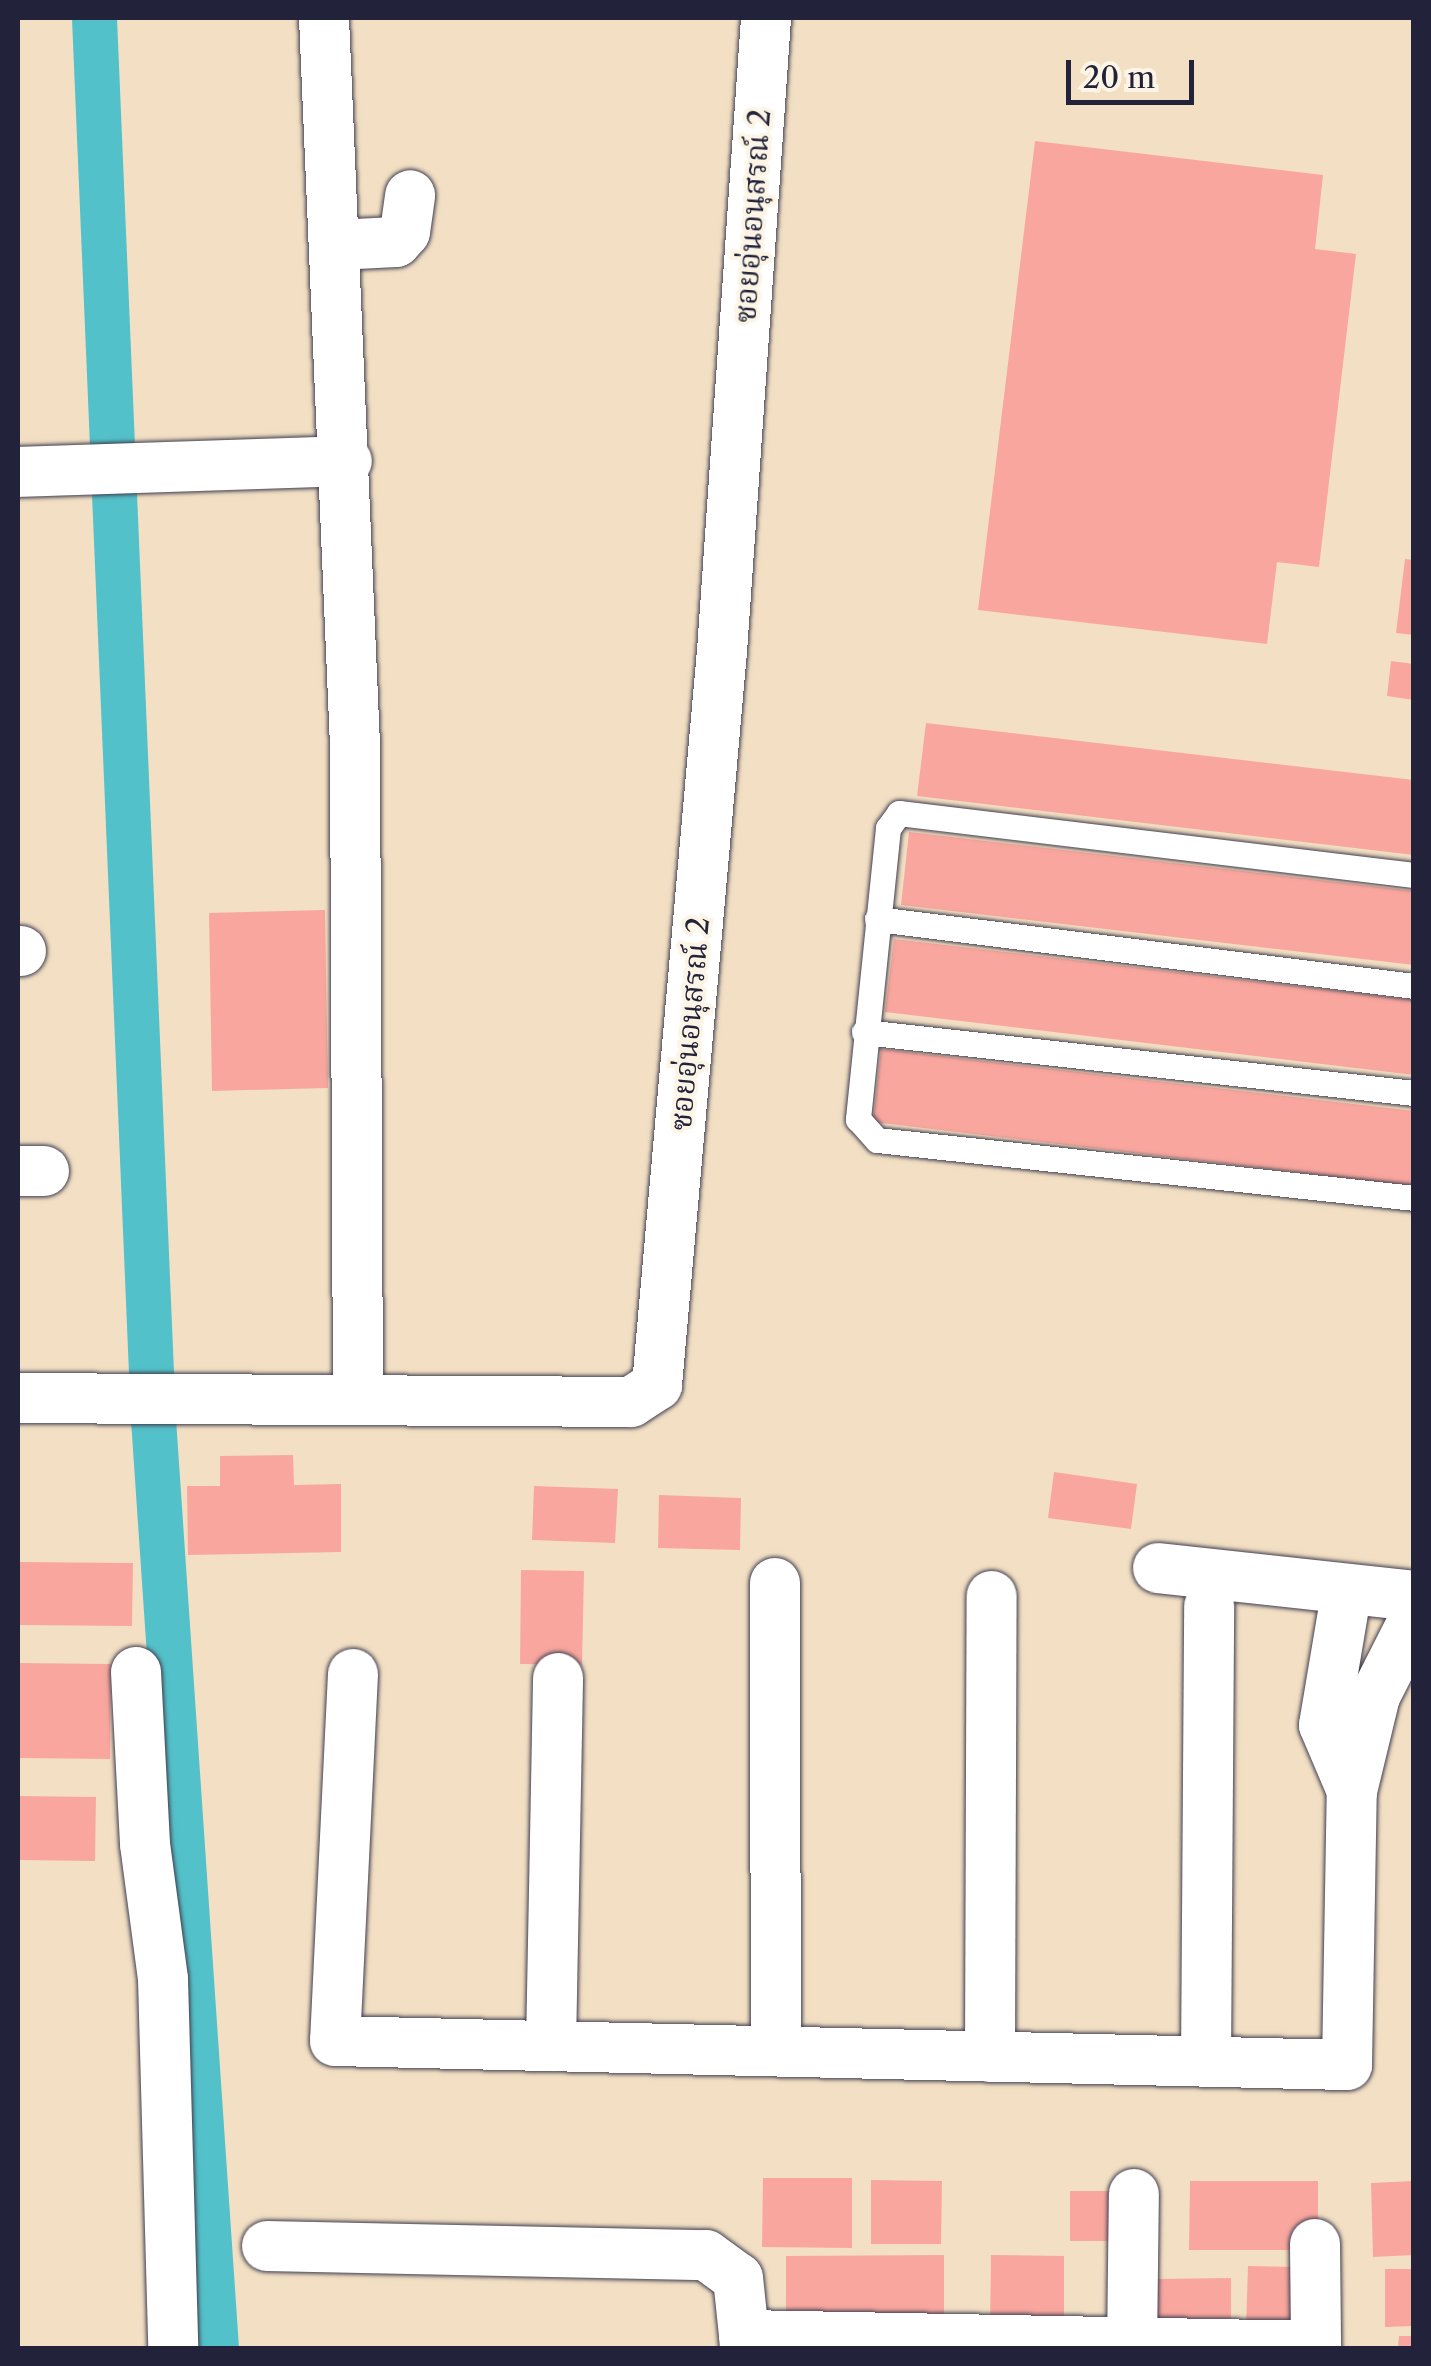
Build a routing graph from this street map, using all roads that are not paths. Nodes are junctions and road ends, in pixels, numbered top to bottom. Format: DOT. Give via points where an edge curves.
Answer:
graph roads {
  1 [pos="324,18"];
  2 [pos="766,18"];
  3 [pos="410,195"];
  4 [pos="336,245"];
  5 [pos="347,461"];
  6 [pos="18,472"];
  7 [pos="1414,875"];
  8 [pos="877,920"];
  9 [pos="1414,986"];
  10 [pos="864,1032"];
  11 [pos="1414,1093"];
  12 [pos="1414,1198"];
  13 [pos="18,1398"];
  14 [pos="358,1400"];
  15 [pos="1158,1568"];
  16 [pos="775,1582"];
  17 [pos="1348,1589"];
  18 [pos="992,1596"];
  19 [pos="1414,1596"];
  20 [pos="1209,1606"];
  21 [pos="1414,1619"];
  22 [pos="136,1672"];
  23 [pos="353,1674"];
  24 [pos="558,1678"];
  25 [pos="1352,1791"];
  26 [pos="551,2046"];
  27 [pos="776,2052"];
  28 [pos="990,2056"];
  29 [pos="1206,2062"];
  30 [pos="1134,2194"];
  31 [pos="1315,2244"];
  32 [pos="267,2246"];
  33 [pos="744,2342"];
  34 [pos="1132,2346"];
  35 [pos="1316,2347"];
  36 [pos="173,2348"];
  1 -- 4 [label="street"];
  2 -- 14 [label="street, ซอยอุ่นอนุสรณ์ 2" via="722,651 657,1385 631,1402"];
  3 -- 4 [label="street" via="405,232 396,242"];
  4 -- 5 [label="street"];
  5 -- 6 [label="street"];
  5 -- 14 [label="street"];
  7 -- 8 [label="lane" via="904,812 888,828"];
  8 -- 9 [label="lane"];
  8 -- 10 [label="lane"];
  10 -- 11 [label="lane"];
  10 -- 12 [label="lane" via="858,1119 878,1140"];
  13 -- 14 [label="street, ซอยอุ่นอนุสรณ์ 2"];
  15 -- 17 [label="street"];
  16 -- 27 [label="street"];
  17 -- 19 [label="street"];
  17 -- 25 [label="street" via="1324,1725"];
  18 -- 28 [label="street"];
  20 -- 29 [label="street"];
  21 -- 25 [label="street" via="1374,1696"];
  22 -- 36 [label="street" via="146,1844 163,1979"];
  23 -- 26 [label="street" via="335,2041"];
  24 -- 26 [label="street"];
  25 -- 29 [label="street" via="1347,2065"];
  26 -- 27 [label="street"];
  27 -- 28 [label="street"];
  28 -- 29 [label="street"];
  30 -- 34 [label="street"];
  31 -- 35 [label="street"];
  32 -- 33 [label="street" via="706,2255 738,2278"];
  33 -- 34 [label="street"];
  34 -- 35 [label="street"];
}
